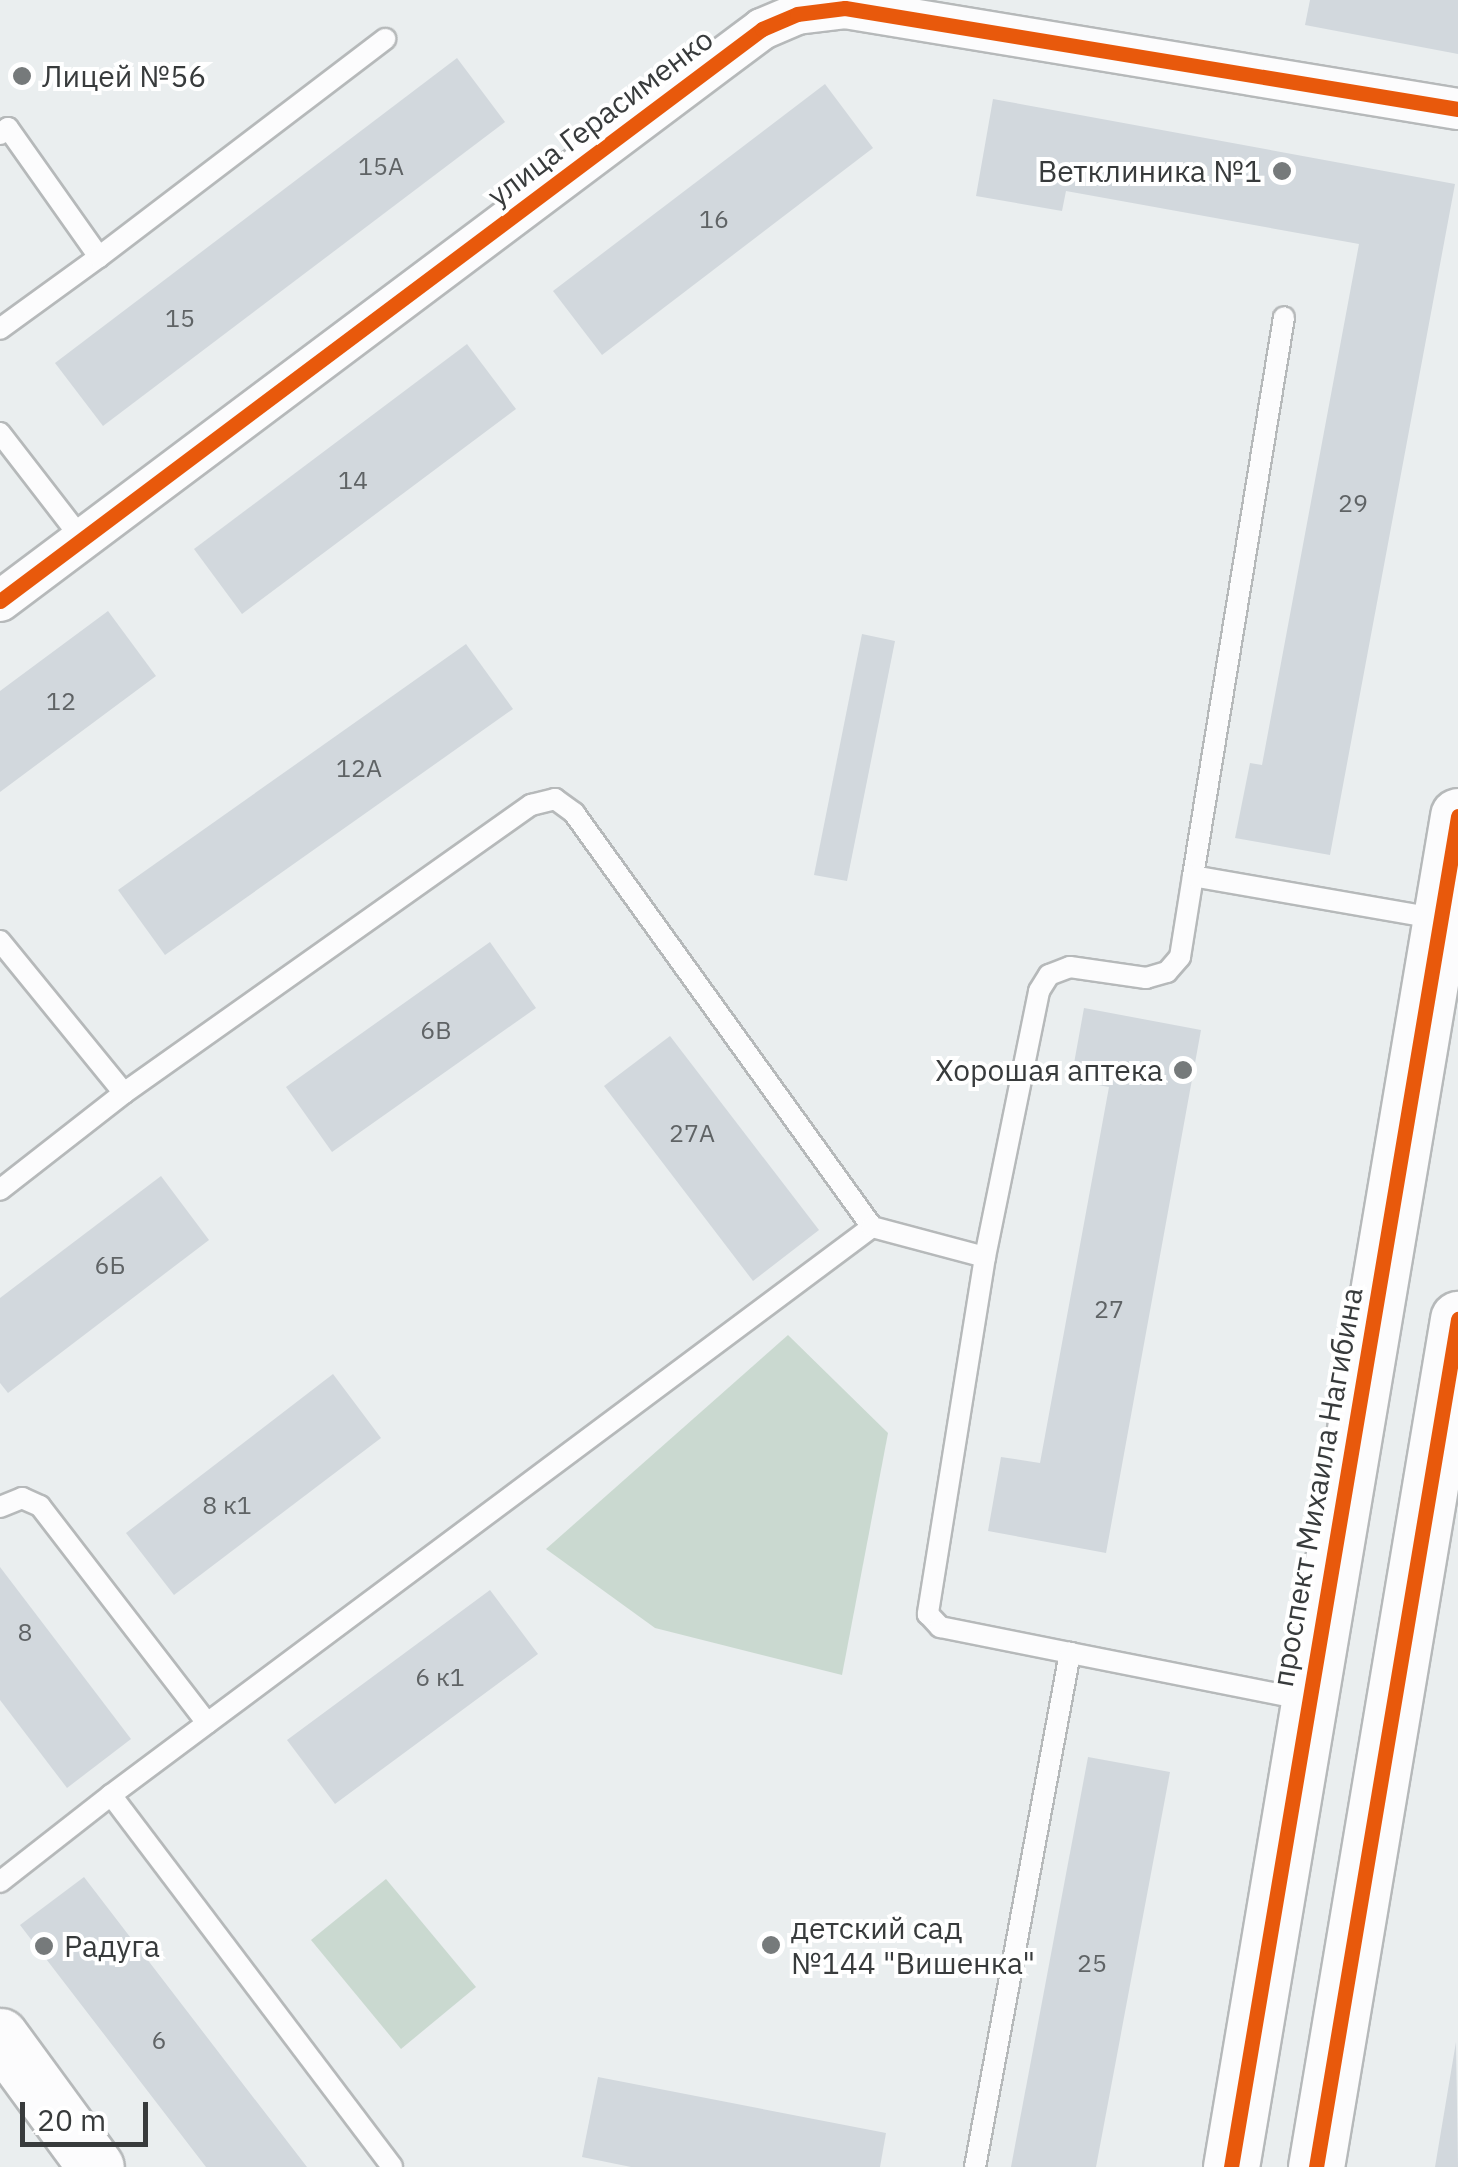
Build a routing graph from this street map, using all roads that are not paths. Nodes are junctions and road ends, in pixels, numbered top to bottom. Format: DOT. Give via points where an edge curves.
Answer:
graph roads {
  1 [pos="794,7"];
  2 [pos="385,39"];
  3 [pos="1458,109"];
  4 [pos="0,134"];
  5 [pos="98,257"];
  6 [pos="1284,317"];
  7 [pos="0,329"];
  8 [pos="0,433"];
  9 [pos="82,539"];
  10 [pos="0,600"];
  11 [pos="1458,816"];
  12 [pos="1193,876"];
  13 [pos="1441,919"];
  14 [pos="0,941"];
  15 [pos="124,1093"];
  16 [pos="0,1190"];
  17 [pos="872,1226"];
  18 [pos="986,1257"];
  19 [pos="1458,1319"];
  20 [pos="0,1506"];
  21 [pos="1070,1653"];
  22 [pos="1310,1700"];
  23 [pos="207,1723"];
  24 [pos="111,1795"];
  25 [pos="0,1882"];
  26 [pos="0,2036"];
  27 [pos="96,2167"];
  28 [pos="392,2167"];
  29 [pos="974,2167"];
  30 [pos="1232,2167"];
  31 [pos="1316,2167"];
  1 -- 3 [label="street, улица Герасименко" via="845,8"];
  1 -- 9 [label="street, улица Герасименко"];
  2 -- 5 [label="lane"];
  4 -- 5 [label="lane" via="8,128"];
  5 -- 7 [label="lane"];
  6 -- 12 [label="lane"];
  8 -- 9 [label="lane"];
  9 -- 10 [label="street, улица Герасименко"];
  11 -- 13 [label="main road, проспект Михаила Нагибина"];
  12 -- 13 [label="lane"];
  12 -- 18 [label="lane" via="1180,957 1167,972 1146,978 1070,966 1049,975 1039,991"];
  13 -- 22 [label="main road, проспект Михаила Нагибина"];
  14 -- 15 [label="lane"];
  15 -- 16 [label="lane"];
  15 -- 17 [label="lane" via="531,805 554,799 574,813"];
  17 -- 18 [label="lane"];
  17 -- 23 [label="lane"];
  18 -- 21 [label="lane" via="928,1614 940,1627"];
  19 -- 31 [label="main road"];
  20 -- 23 [label="lane" via="22,1498 40,1506"];
  21 -- 22 [label="lane"];
  21 -- 29 [label="lane"];
  22 -- 30 [label="main road, проспект Михаила Нагибина"];
  23 -- 24 [label="lane"];
  24 -- 25 [label="lane"];
  24 -- 28 [label="lane"];
  26 -- 27 [label="main road"];
}
